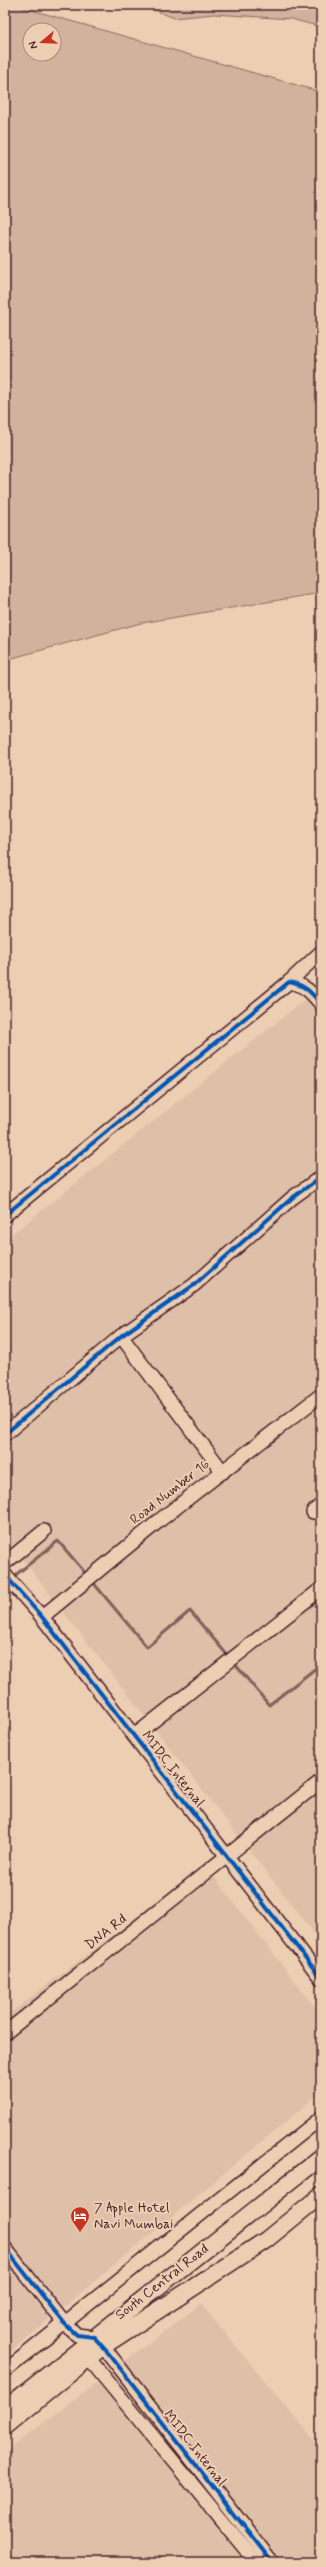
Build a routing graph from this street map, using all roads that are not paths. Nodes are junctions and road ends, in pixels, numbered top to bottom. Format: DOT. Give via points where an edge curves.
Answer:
graph roads {
  1 [pos="321,952"];
  2 [pos="289,982"];
  3 [pos="321,1004"];
  4 [pos="321,1177"];
  5 [pos="5,1215"];
  6 [pos="121,1336"];
  7 [pos="321,1394"];
  8 [pos="5,1434"];
  9 [pos="223,1472"];
  10 [pos="44,1531"];
  11 [pos="5,1563"];
  12 [pos="5,1575"];
  13 [pos="321,1589"];
  14 [pos="42,1617"];
  15 [pos="134,1736"];
  16 [pos="321,1781"];
  17 [pos="227,1856"];
  18 [pos="317,1964"];
  19 [pos="321,1978"];
  20 [pos="5,2032"];
  21 [pos="321,2118"];
  22 [pos="321,2157"];
  23 [pos="321,2195"];
  24 [pos="5,2248"];
  25 [pos="65,2324"];
  26 [pos="98,2342"];
  27 [pos="82,2348"];
  28 [pos="5,2371"];
  29 [pos="5,2409"];
  30 [pos="5,2427"];
  31 [pos="256,2562"];
  32 [pos="272,2562"];
  1 -- 2 [label="street"];
  2 -- 3 [label="street" via="301,984 311,991"];
  2 -- 5 [label="street"];
  4 -- 6 [label="street" via="292,1198 188,1289"];
  6 -- 8 [label="street"];
  6 -- 9 [label="street"];
  7 -- 9 [label="street, Road Number 16"];
  9 -- 14 [label="street, Road Number 16" via="76,1587"];
  10 -- 11 [label="street"];
  12 -- 14 [label="street, MIDC Internal"];
  13 -- 15 [label="street"];
  14 -- 15 [label="street, MIDC Internal"];
  15 -- 17 [label="street, MIDC Internal"];
  16 -- 17 [label="street, DNA Rd"];
  17 -- 18 [label="street, MIDC Internal"];
  17 -- 20 [label="street, DNA Rd"];
  18 -- 19 [label="street, MIDC Internal"];
  21 -- 25 [label="street"];
  22 -- 26 [label="main road, South Central Road"];
  23 -- 26 [label="main road, South Central Road" via="266,2240"];
  24 -- 25 [label="street"];
  25 -- 27 [label="street"];
  25 -- 28 [label="street"];
  26 -- 27 [label="main road, South Central Road"];
  26 -- 27 [label="street"];
  26 -- 32 [label="street, MIDC Internal"];
  27 -- 29 [label="main road, South Central Road"];
  27 -- 30 [label="main road, South Central Road"];
  27 -- 31 [label="street"];
}
